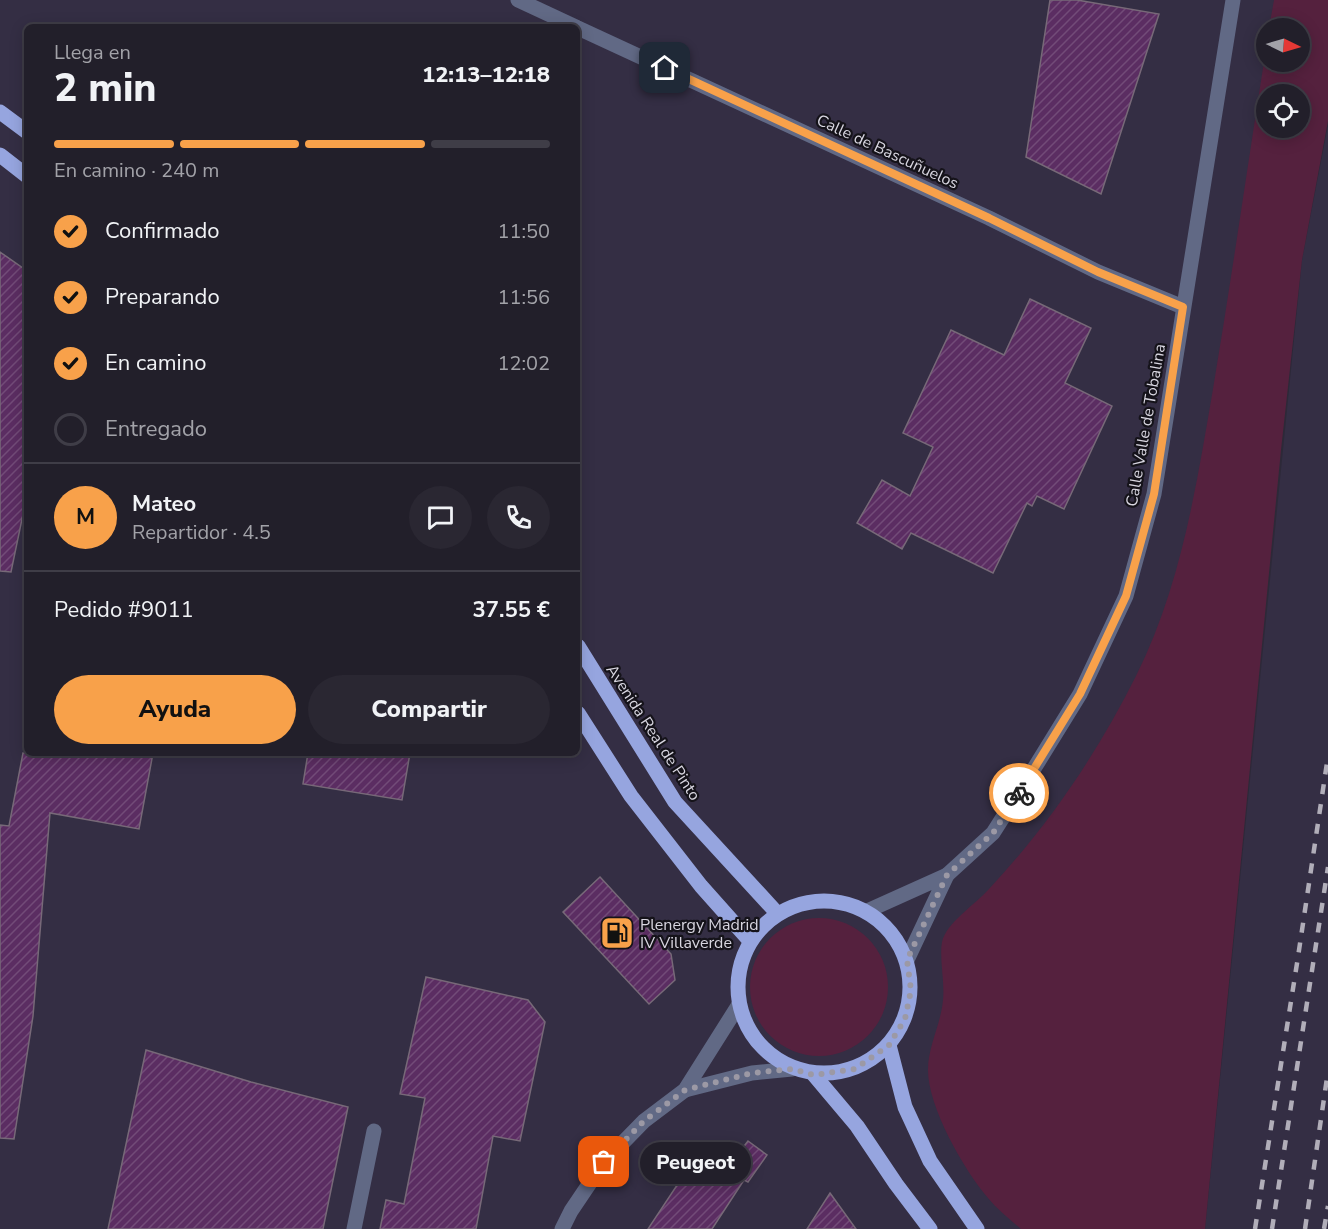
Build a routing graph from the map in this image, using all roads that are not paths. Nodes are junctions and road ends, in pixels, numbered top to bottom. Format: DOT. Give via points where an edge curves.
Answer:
graph roads {
  1 [pos="518,0"];
  2 [pos="1233,0"];
  3 [pos="570,24"];
  4 [pos="580,28"];
  5 [pos="0,112"];
  6 [pos="24,130"];
  7 [pos="0,155"];
  8 [pos="24,174"];
  9 [pos="1183,307"];
  10 [pos="580,649"];
  11 [pos="580,715"];
  12 [pos="947,875"];
  13 [pos="867,911"];
  14 [pos="777,913"];
  15 [pos="750,941"];
  16 [pos="907,960"];
  17 [pos="738,1006"];
  18 [pos="889,1045"];
  19 [pos="792,1069"];
  20 [pos="814,1075"];
  21 [pos="685,1090"];
  22 [pos="374,1131"];
  23 [pos="354,1229"];
  24 [pos="562,1229"];
  25 [pos="930,1229"];
  26 [pos="976,1229"];
  1 -- 3 [label="street, Calle de Bascuñuelos"];
  2 -- 9 [label="street, Calle Valle de Tobalina"];
  4 -- 9 [label="street, Calle de Bascuñuelos" via="1098,272"];
  5 -- 6 [label="main road"];
  7 -- 8 [label="main road"];
  9 -- 12 [label="street, Calle Valle de Tobalina" via="1154,494 1126,596 1080,694 993,833"];
  10 -- 14 [label="main road, Avenida Real de Pinto" via="675,802"];
  11 -- 15 [label="main road" via="631,796"];
  12 -- 13 [label="street, Calle Valle de Tobalina"];
  12 -- 16 [label="street, Calle Valle de Tobalina"];
  13 -- 14 [label="main road" via="835,900 800,903"];
  13 -- 16 [label="main road" via="892,932"];
  14 -- 15 [label="main road"];
  15 -- 17 [label="main road" via="737,976"];
  16 -- 18 [label="main road" via="911,990 905,1019"];
  17 -- 19 [label="main road" via="757,1044"];
  17 -- 21 [label="street"];
  18 -- 20 [label="main road" via="855,1069"];
  18 -- 26 [label="main road" via="905,1107 930,1161"];
  19 -- 20 [label="main road"];
  19 -- 21 [label="street" via="752,1073"];
  20 -- 25 [label="main road" via="857,1126"];
  21 -- 24 [label="street" via="644,1121 604,1162"];
  22 -- 23 [label="street"];
}
